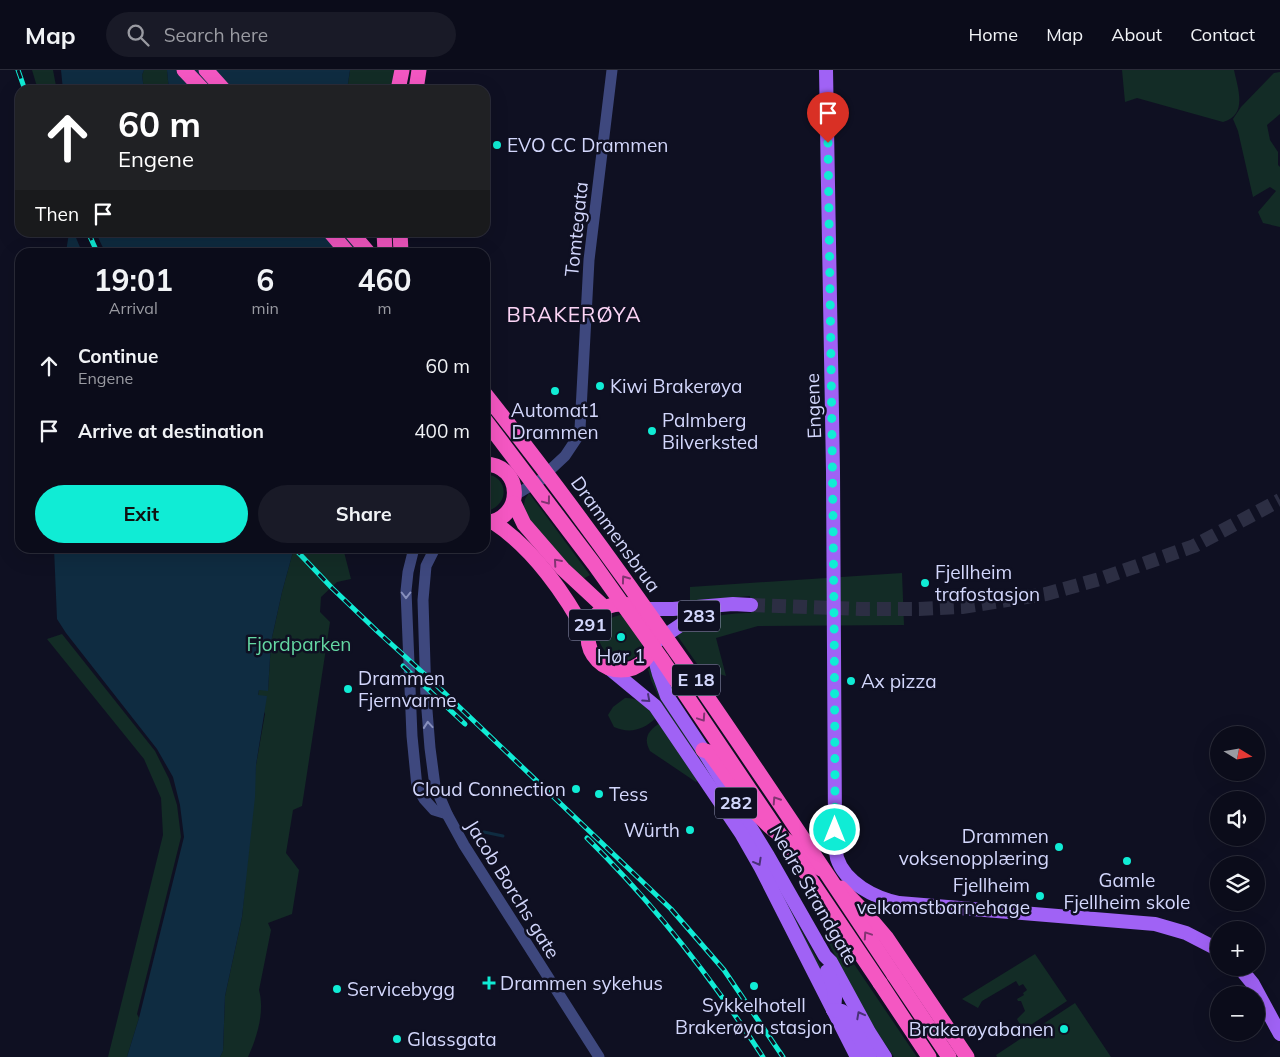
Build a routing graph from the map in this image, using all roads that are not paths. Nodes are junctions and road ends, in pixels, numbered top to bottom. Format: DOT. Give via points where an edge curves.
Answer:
graph roads {
  1 [pos="184,70"];
  2 [pos="206,70"];
  3 [pos="402,70"];
  4 [pos="420,70"];
  5 [pos="612,70"];
  6 [pos="826,70"];
  7 [pos="198,85"];
  8 [pos="220,85"];
  9 [pos="399,85"];
  10 [pos="417,85"];
  11 [pos="334,237"];
  12 [pos="355,237"];
  13 [pos="344,248"];
  14 [pos="365,248"];
  15 [pos="490,400"];
  16 [pos="490,427"];
  17 [pos="490,465"];
  18 [pos="550,470"];
  19 [pos="508,475"];
  20 [pos="514,499"];
  21 [pos="490,523"];
  22 [pos="490,524"];
  23 [pos="413,553"];
  24 [pos="432,553"];
  25 [pos="605,608"];
  26 [pos="639,609"];
  27 [pos="588,636"];
  28 [pos="653,646"];
  29 [pos="609,668"];
  30 [pos="703,750"];
  31 [pos="447,814"];
  32 [pos="1210,945"];
  33 [pos="825,956"];
  34 [pos="1246,976"];
  35 [pos="833,1010"];
  36 [pos="1280,1034"];
  37 [pos="599,1057"];
  38 [pos="857,1057"];
  39 [pos="870,1057"];
  40 [pos="885,1057"];
  41 [pos="929,1057"];
  42 [pos="949,1057"];
  43 [pos="967,1057"];
  1 -- 7 [label="highway"];
  2 -- 8 [label="highway"];
  3 -- 9 [label="highway"];
  4 -- 10 [label="highway"];
  5 -- 18 [label="street, Tomtegata" via="590,260 580,429 572,448"];
  6 -- 32 [label="main road, Engene" via="838,859 846,874 885,900 910,905 1145,922 1172,928"];
  11 -- 13 [label="highway"];
  12 -- 14 [label="highway"];
  42 -- 15 [label="highway, Drammensbrua / E 18, one-way, bridge" via="646,609"];
  16 -- 41 [label="highway, Drammensbrua / E 18, one-way, bridge" via="661,658"];
  17 -- 19 [label="highway"];
  18 -- 19 [label="street"];
  18 -- 20 [label="street, Tomtegata"];
  19 -- 20 [label="highway, 291" via="514,486"];
  20 -- 21 [label="highway, 291" via="506,515"];
  25 -- 20 [label="highway, 291, one-way" via="563,569 524,524"];
  22 -- 27 [label="highway, 291" via="513,536 559,588"];
  23 -- 31 [label="street, Jacob Borchs gate, one-way" via="406,591 417,787 434,810"];
  31 -- 24 [label="street, Jacob Borchs gate, one-way" via="435,786 426,698 423,600 426,566"];
  25 -- 26 [label="highway, 291" via="621,604"];
  25 -- 27 [label="highway, 291" via="591,623"];
  26 -- 28 [label="highway, 291" via="651,624"];
  26 -- 28 [label="main road, 283" via="751,605 701,615 682,624"];
  27 -- 29 [label="highway, 291" via="594,657"];
  28 -- 29 [label="highway, 291" via="645,660 634,668"];
  28 -- 30 [label="main road, Nedre Strandgate / E 18" via="658,674 667,696"];
  29 -- 35 [label="main road, Nedre Strandgate / E 18, one-way" via="655,706 741,833"];
  30 -- 33 [label="main road, Nedre Strandgate / 282"];
  30 -- 43 [label="highway, E 18" via="709,752 748,805 819,866 869,917"];
  31 -- 37 [label="street, Jacob Borchs gate"];
  33 -- 35 [label="main road, 282" via="835,992"];
  40 -- 33 [label="main road, Nedre Strandgate / 282, one-way"];
  34 -- 36 [label="main road"];
  35 -- 38 [label="main road, Nedre Strandgate / E 18"];
  35 -- 39 [label="main road" via="848,1016"];
}
